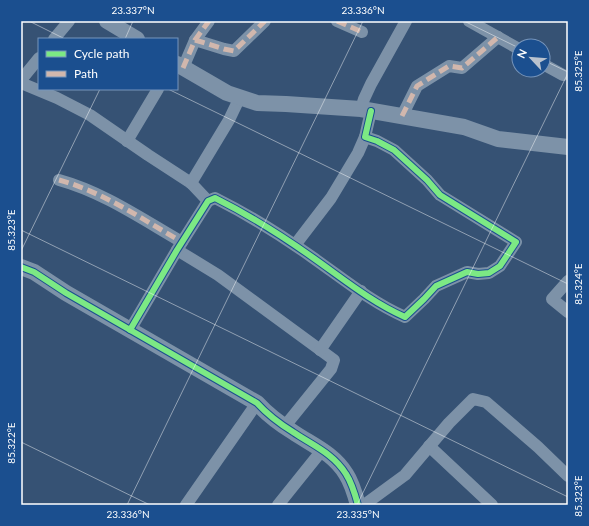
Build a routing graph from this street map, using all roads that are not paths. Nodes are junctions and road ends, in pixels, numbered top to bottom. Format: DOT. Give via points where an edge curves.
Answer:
graph roads {
  1 [pos="69,21"];
  2 [pos="107,21"];
  3 [pos="209,21"];
  4 [pos="265,21"];
  5 [pos="337,21"];
  6 [pos="406,21"];
  7 [pos="469,21"];
  8 [pos="362,32"];
  9 [pos="498,37"];
  10 [pos="55,38"];
  11 [pos="135,38"];
  12 [pos="195,40"];
  13 [pos="511,44"];
  14 [pos="38,59"];
  15 [pos="180,66"];
  16 [pos="551,68"];
  17 [pos="564,75"];
  18 [pos="21,80"];
  19 [pos="21,83"];
  20 [pos="157,90"];
  21 [pos="240,97"];
  22 [pos="366,110"];
  23 [pos="402,116"];
  24 [pos="365,137"];
  25 [pos="127,141"];
  26 [pos="568,146"];
  27 [pos="59,180"];
  28 [pos="191,183"];
  29 [pos="208,201"];
  30 [pos="295,245"];
  31 [pos="179,246"];
  32 [pos="21,267"];
  33 [pos="568,282"];
  34 [pos="361,291"];
  35 [pos="568,312"];
  36 [pos="130,330"];
  37 [pos="320,350"];
  38 [pos="257,403"];
  39 [pos="285,426"];
  40 [pos="429,446"];
  41 [pos="323,450"];
  42 [pos="568,476"];
  43 [pos="186,505"];
  44 [pos="278,505"];
  45 [pos="358,505"];
  46 [pos="364,505"];
  47 [pos="492,505"];
  1 -- 10 [label="street"];
  2 -- 11 [label="street"];
  3 -- 12 [label="street"];
  4 -- 12 [label="street" via="234,51"];
  5 -- 8 [label="street"];
  6 -- 22 [label="street" via="364,99"];
  7 -- 9 [label="street"];
  9 -- 13 [label="street"];
  9 -- 23 [label="street" via="462,68 449,66 417,86"];
  12 -- 15 [label="street"];
  14 -- 18 [label="street"];
  15 -- 21 [label="street" via="227,93"];
  16 -- 17 [label="street"];
  19 -- 25 [label="street" via="90,115"];
  20 -- 25 [label="street"];
  21 -- 22 [label="street" via="257,103"];
  21 -- 28 [label="street"];
  22 -- 23 [label="street"];
  22 -- 24 [label="street"];
  23 -- 26 [label="street" via="464,127 498,138"];
  24 -- 30 [label="street" via="331,198"];
  24 -- 34 [label="street" via="394,150 440,195 516,242 500,266 489,273 466,272 436,286 405,317"];
  25 -- 28 [label="street"];
  27 -- 31 [label="street" via="75,184 110,201"];
  28 -- 29 [label="street"];
  29 -- 30 [label="street" via="215,198 236,208"];
  29 -- 31 [label="street"];
  30 -- 34 [label="street"];
  31 -- 36 [label="street"];
  31 -- 37 [label="street"];
  32 -- 36 [label="street" via="34,272"];
  33 -- 35 [label="street" via="552,299"];
  34 -- 37 [label="street"];
  36 -- 38 [label="street"];
  37 -- 39 [label="street" via="334,360 331,368"];
  38 -- 39 [label="street"];
  38 -- 43 [label="street"];
  39 -- 41 [label="street"];
  40 -- 42 [label="street" via="473,399 486,402 538,446"];
  40 -- 46 [label="street" via="405,475"];
  40 -- 47 [label="street"];
  41 -- 44 [label="street"];
  41 -- 45 [label="street" via="345,473"];
}
